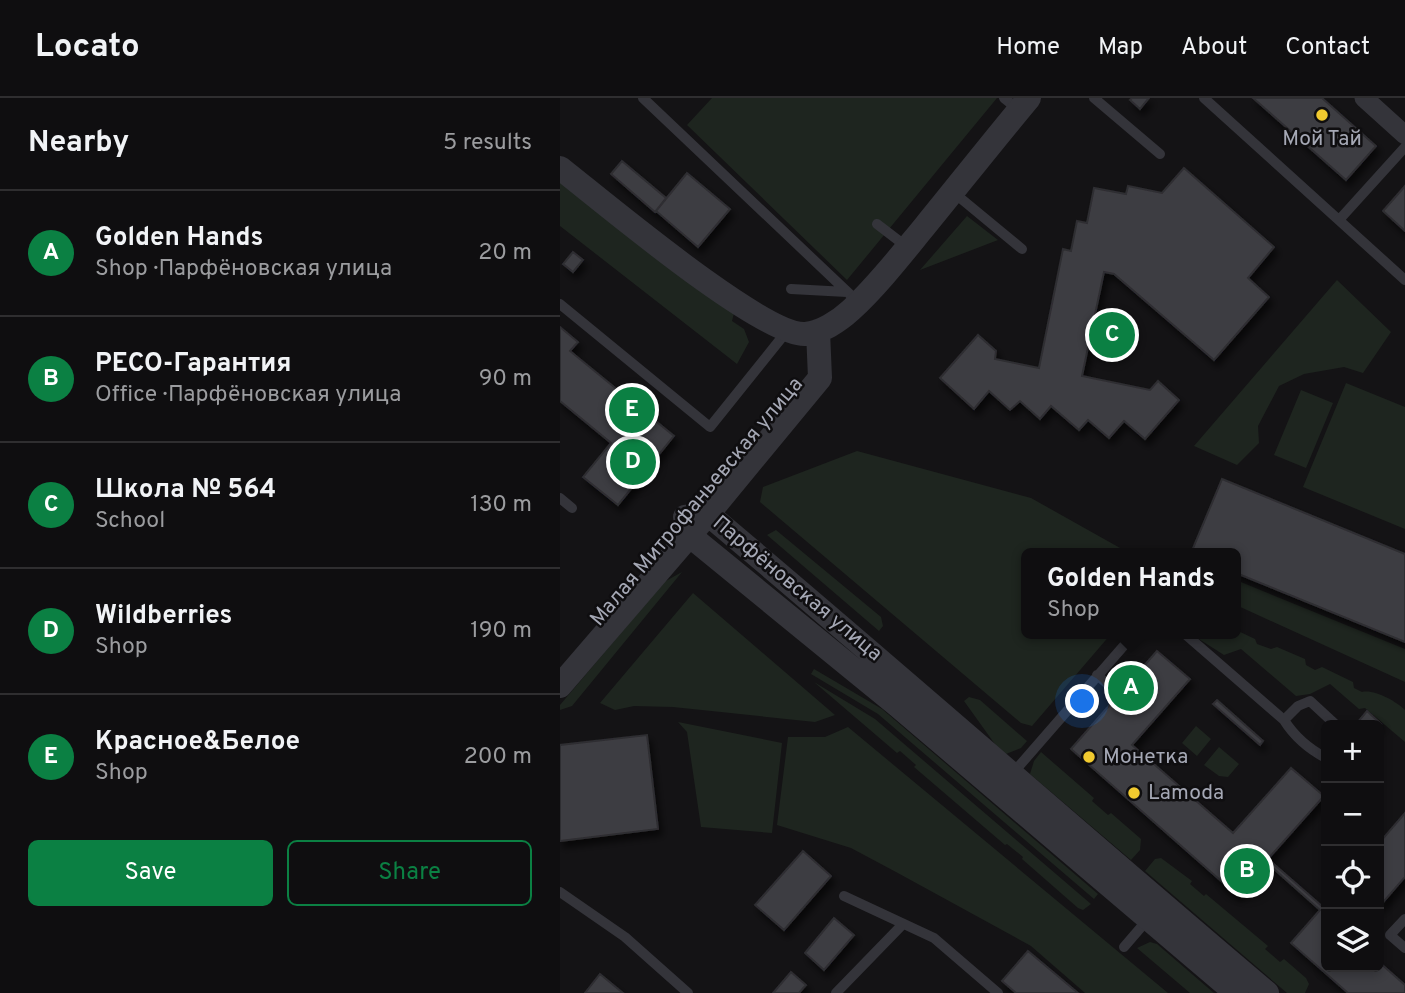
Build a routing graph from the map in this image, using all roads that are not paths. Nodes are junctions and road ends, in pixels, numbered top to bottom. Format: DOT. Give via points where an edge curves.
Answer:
graph roads {
  1 [pos="643,98"];
  2 [pos="1094,98"];
  3 [pos="1204,98"];
  4 [pos="1364,98"];
  5 [pos="1017,102"];
  6 [pos="1405,135"];
  7 [pos="1405,147"];
  8 [pos="1160,154"];
  9 [pos="560,168"];
  10 [pos="953,192"];
  11 [pos="1339,220"];
  12 [pos="877,224"];
  13 [pos="907,247"];
  14 [pos="1022,249"];
  15 [pos="1405,280"];
  16 [pos="791,289"];
  17 [pos="853,297"];
  18 [pos="560,304"];
  19 [pos="786,331"];
  20 [pos="818,331"];
  21 [pos="560,498"];
  22 [pos="572,508"];
  23 [pos="694,522"];
  24 [pos="1129,639"];
  25 [pos="1191,639"];
  26 [pos="560,665"];
  27 [pos="1097,675"];
  28 [pos="560,687"];
  29 [pos="1118,693"];
  30 [pos="1284,720"];
  31 [pos="1331,720"];
  32 [pos="1321,756"];
  33 [pos="1005,783"];
  34 [pos="560,892"];
  35 [pos="844,896"];
  36 [pos="1155,911"];
  37 [pos="1405,919"];
  38 [pos="902,924"];
  39 [pos="1124,947"];
  40 [pos="1405,948"];
  41 [pos="1263,992"];
  42 [pos="688,993"];
  43 [pos="836,993"];
  44 [pos="998,993"];
  45 [pos="1236,993"];
  1 -- 17 [label="lane"];
  2 -- 8 [label="lane"];
  3 -- 11 [label="lane"];
  4 -- 6 [label="street"];
  5 -- 10 [label="street"];
  7 -- 11 [label="lane"];
  9 -- 19 [label="street" via="718,289"];
  10 -- 13 [label="street"];
  10 -- 14 [label="lane"];
  11 -- 15 [label="lane"];
  12 -- 13 [label="lane"];
  13 -- 17 [label="street"];
  16 -- 17 [label="lane"];
  17 -- 20 [label="street" via="841,317"];
  18 -- 19 [label="lane" via="710,427"];
  19 -- 20 [label="street"];
  20 -- 23 [label="street, Малая Митрофаньевская улица" via="808,370"];
  21 -- 22 [label="lane"];
  23 -- 26 [label="street, Малая Митрофаньевская улица"];
  23 -- 28 [label="street, Малая Митрофаньевская улица"];
  23 -- 33 [label="street, Парфёновская улица" via="828,613"];
  24 -- 27 [label="lane"];
  25 -- 30 [label="lane"];
  27 -- 29 [label="lane"];
  27 -- 33 [label="lane"];
  30 -- 31 [label="lane" via="1310,701"];
  30 -- 32 [label="lane"];
  33 -- 36 [label="street, Парфёновская улица"];
  34 -- 42 [label="lane" via="625,937"];
  35 -- 38 [label="lane"];
  36 -- 39 [label="lane"];
  36 -- 41 [label="street, Парфёновская улица"];
  36 -- 45 [label="street, Парфёновская улица"];
  37 -- 40 [label="lane" via="1390,935"];
  38 -- 43 [label="lane"];
  38 -- 44 [label="lane" via="934,938"];
}
